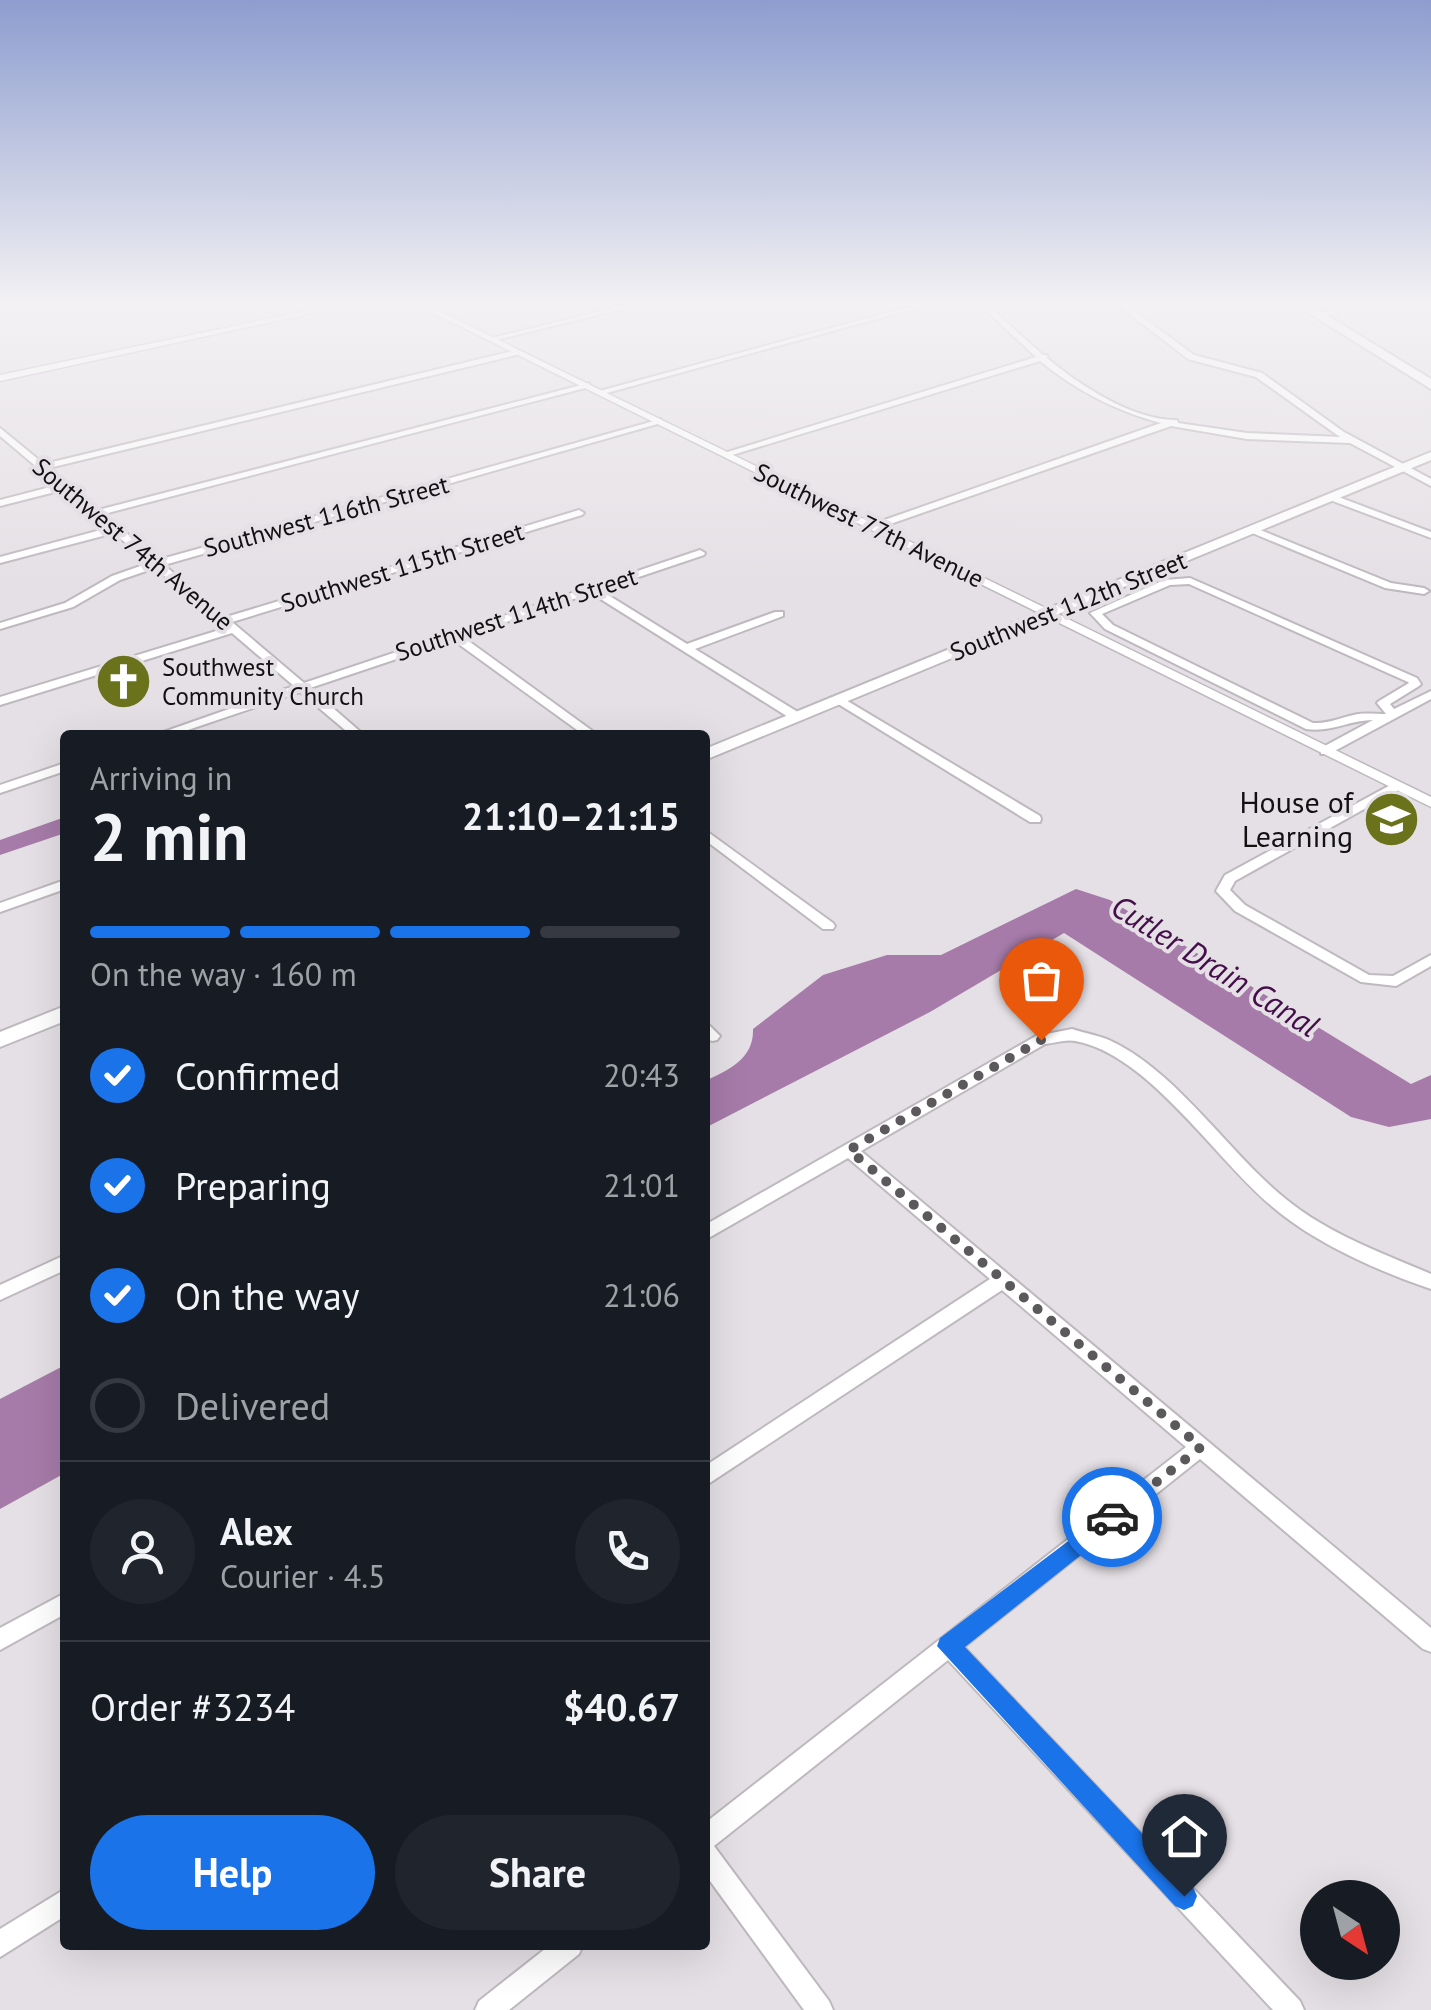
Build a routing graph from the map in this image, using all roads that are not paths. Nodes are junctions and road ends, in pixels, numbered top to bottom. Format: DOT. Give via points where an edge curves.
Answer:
graph roads {
  1 [pos="339,396"];
  2 [pos="548,396"];
  3 [pos="608,396"];
  4 [pos="917,396"];
  5 [pos="1099,396"];
  6 [pos="1287,396"];
  7 [pos="658,421"];
  8 [pos="1174,422"];
  9 [pos="0,431"];
  10 [pos="1351,440"];
  11 [pos="726,454"];
  12 [pos="1431,456"];
  13 [pos="43,468"];
  14 [pos="1400,468"];
  15 [pos="1431,483"];
  16 [pos="66,486"];
  17 [pos="1332,498"];
  18 [pos="0,503"];
  19 [pos="97,513"];
  20 [pos="579,514"];
  21 [pos="873,528"];
  22 [pos="116,529"];
  23 [pos="1253,530"];
  24 [pos="1431,535"];
  25 [pos="700,553"];
  26 [pos="0,560"];
  27 [pos="156,564"];
  28 [pos="591,589"];
  29 [pos="1424,592"];
  30 [pos="778,614"];
  31 [pos="1050,614"];
  32 [pos="229,625"];
  33 [pos="0,626"];
  34 [pos="453,635"];
  35 [pos="686,648"];
  36 [pos="301,687"];
  37 [pos="1401,692"];
  38 [pos="1431,694"];
  39 [pos="839,700"];
  40 [pos="0,701"];
  41 [pos="1417,702"];
  42 [pos="797,717"];
  43 [pos="1389,717"];
  44 [pos="176,730"];
  45 [pos="352,730"];
  46 [pos="585,730"];
  47 [pos="1325,751"];
  48 [pos="710,752"];
  49 [pos="60,770"];
  50 [pos="1396,786"];
  51 [pos="0,789"];
  52 [pos="1431,803"];
  53 [pos="1035,819"];
  54 [pos="710,838"];
  55 [pos="60,886"];
  56 [pos="0,908"];
  57 [pos="828,926"];
  58 [pos="1431,960"];
  59 [pos="60,1015"];
  60 [pos="0,1040"];
  61 [pos="849,1150"];
  62 [pos="710,1230"];
  63 [pos="60,1264"];
  64 [pos="1003,1280"];
  65 [pos="1431,1282"];
  66 [pos="0,1293"];
  67 [pos="1201,1447"];
  68 [pos="710,1474"];
  69 [pos="60,1605"];
  70 [pos="0,1640"];
  71 [pos="1431,1642"];
  72 [pos="948,1646"];
  73 [pos="710,1834"];
  74 [pos="710,1861"];
  75 [pos="60,1904"];
  76 [pos="0,1944"];
  77 [pos="564,1950"];
  78 [pos="488,2010"];
  79 [pos="820,2010"];
  80 [pos="1291,2010"];
  1 -- 13 [label="street"];
  2 -- 19 [label="street"];
  3 -- 7 [label="street, Southwest 77th Avenue"];
  4 -- 11 [label="street"];
  5 -- 8 [label="street"];
  6 -- 10 [label="street"];
  7 -- 11 [label="street, Southwest 77th Avenue"];
  7 -- 27 [label="street, Southwest 116th Street"];
  8 -- 10 [label="street" via="1260,436"];
  8 -- 21 [label="street"];
  9 -- 13 [label="street, Southwest 74th Avenue"];
  10 -- 14 [label="street"];
  11 -- 21 [label="street, Southwest 77th Avenue"];
  12 -- 14 [label="main road, Southwest 112th Street"];
  13 -- 16 [label="street, Southwest 74th Avenue"];
  14 -- 15 [label="street"];
  14 -- 17 [label="main road, Southwest 112th Street"];
  16 -- 18 [label="street"];
  16 -- 19 [label="street, Southwest 74th Avenue"];
  17 -- 23 [label="main road, Southwest 112th Street"];
  17 -- 24 [label="street"];
  19 -- 22 [label="street, Southwest 74th Avenue"];
  20 -- 32 [label="street, Southwest 115th Street"];
  21 -- 31 [label="street, Southwest 77th Avenue"];
  22 -- 26 [label="street"];
  22 -- 27 [label="street, Southwest 74th Avenue"];
  23 -- 29 [label="street" via="1389,586"];
  23 -- 31 [label="main road, Southwest 112th Street"];
  25 -- 28 [label="street, Southwest 114th Street"];
  27 -- 32 [label="street, Southwest 74th Avenue"];
  27 -- 33 [label="street, Southwest 116th Street" via="69,605"];
  28 -- 34 [label="street, Southwest 114th Street"];
  28 -- 35 [label="street"];
  30 -- 35 [label="street"];
  31 -- 39 [label="main road, Southwest 112th Street"];
  31 -- 47 [label="street, Southwest 77th Avenue"];
  32 -- 36 [label="street, Southwest 74th Avenue"];
  32 -- 40 [label="street, Southwest 115th Street"];
  34 -- 36 [label="street, Southwest 114th Street"];
  34 -- 46 [label="street"];
  35 -- 42 [label="street"];
  36 -- 44 [label="street, Southwest 114th Street"];
  36 -- 45 [label="street, Southwest 74th Avenue"];
  37 -- 41 [label="street"];
  37 -- 43 [label="street" via="1383,703"];
  37 -- 43 [label="street" via="1415,682 1190,581 1168,582 1095,613 1109,627 1310,726"];
  38 -- 41 [label="street"];
  39 -- 42 [label="main road, Southwest 112th Street"];
  39 -- 53 [label="street"];
  41 -- 43 [label="street"];
  42 -- 48 [label="main road, Southwest 112th Street"];
  43 -- 47 [label="street"];
  47 -- 50 [label="street, Southwest 77th Avenue"];
  49 -- 51 [label="street"];
  50 -- 52 [label="street, Southwest 77th Avenue"];
  50 -- 58 [label="street" via="1230,878 1223,891 1240,908 1375,982 1396,980"];
  54 -- 57 [label="street"];
  55 -- 56 [label="street"];
  59 -- 60 [label="main road"];
  61 -- 62 [label="street"];
  61 -- 64 [label="street"];
  61 -- 65 [label="street" via="1041,1040 1078,1033 1176,1097 1240,1171 1284,1208"];
  63 -- 66 [label="street"];
  64 -- 67 [label="street"];
  64 -- 68 [label="street"];
  67 -- 71 [label="street"];
  67 -- 72 [label="street"];
  69 -- 70 [label="street"];
  72 -- 73 [label="street"];
  72 -- 80 [label="street"];
  74 -- 79 [label="street"];
  75 -- 76 [label="street"];
  77 -- 78 [label="street"];
}
